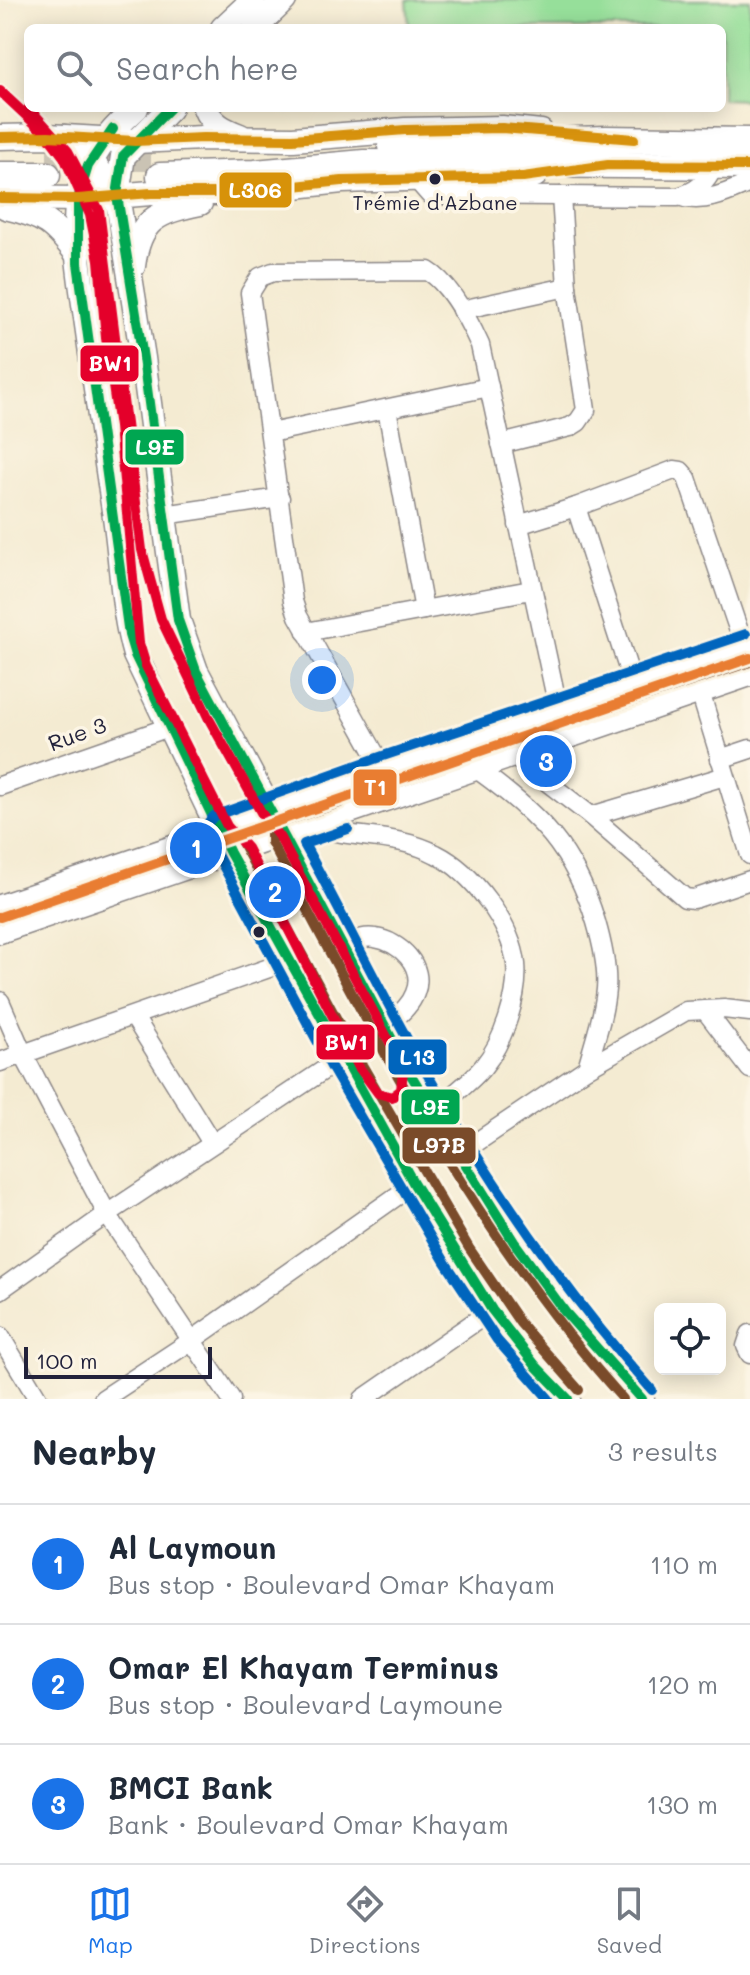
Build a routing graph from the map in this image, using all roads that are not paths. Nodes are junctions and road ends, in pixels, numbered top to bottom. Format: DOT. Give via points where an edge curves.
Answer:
graph roads {
  1 [pos="253,0"];
  2 [pos="284,0"];
  3 [pos="227,24"];
  4 [pos="259,24"];
  5 [pos="128,112"];
  6 [pos="133,112"];
  7 [pos="165,112"];
  8 [pos="208,112"];
  9 [pos="0,137"];
  10 [pos="246,138"];
  11 [pos="606,139"];
  12 [pos="750,141"];
  13 [pos="58,152"];
  14 [pos="0,157"];
  15 [pos="105,161"];
  16 [pos="608,165"];
  17 [pos="714,166"];
  18 [pos="750,166"];
  19 [pos="0,175"];
  20 [pos="157,176"];
  21 [pos="416,179"];
  22 [pos="750,183"];
  23 [pos="229,193"];
  24 [pos="117,195"];
  25 [pos="561,196"];
  26 [pos="678,197"];
  27 [pos="0,198"];
  28 [pos="0,205"];
  29 [pos="78,255"];
  30 [pos="131,280"];
  31 [pos="567,287"];
  32 [pos="461,310"];
  33 [pos="489,387"];
  34 [pos="387,409"];
  35 [pos="270,433"];
  36 [pos="501,444"];
  37 [pos="280,498"];
  38 [pos="576,507"];
  39 [pos="164,515"];
  40 [pos="518,525"];
  41 [pos="531,590"];
  42 [pos="424,610"];
  43 [pos="306,632"];
  44 [pos="748,648"];
  45 [pos="750,677"];
  46 [pos="634,687"];
  47 [pos="701,695"];
  48 [pos="559,712"];
  49 [pos="169,727"];
  50 [pos="750,749"];
  51 [pos="516,758"];
  52 [pos="722,767"];
  53 [pos="384,770"];
  54 [pos="478,770"];
  55 [pos="0,786"];
  56 [pos="272,811"];
  57 [pos="591,816"];
  58 [pos="745,819"];
  59 [pos="312,827"];
  60 [pos="219,829"];
  61 [pos="284,836"];
  62 [pos="230,853"];
  63 [pos="750,855"];
  64 [pos="750,880"];
  65 [pos="0,904"];
  66 [pos="0,934"];
  67 [pos="343,945"];
  68 [pos="289,961"];
  69 [pos="0,1001"];
  70 [pos="705,1010"];
  71 [pos="750,1012"];
  72 [pos="134,1017"];
  73 [pos="386,1027"];
  74 [pos="23,1054"];
  75 [pos="342,1058"];
  76 [pos="0,1062"];
  77 [pos="587,1068"];
  78 [pos="750,1069"];
  79 [pos="433,1111"];
  80 [pos="212,1143"];
  81 [pos="459,1154"];
  82 [pos="414,1184"];
  83 [pos="107,1214"];
  84 [pos="0,1290"];
  85 [pos="492,1310"];
  86 [pos="750,1334"];
  87 [pos="0,1336"];
  88 [pos="191,1341"];
  89 [pos="750,1354"];
  90 [pos="38,1399"];
  91 [pos="103,1399"];
  92 [pos="231,1399"];
  93 [pos="363,1399"];
  94 [pos="568,1399"];
  95 [pos="642,1399"];
  1 -- 3 [label="main road"];
  2 -- 4 [label="main road"];
  5 -- 13 [label="main road"];
  6 -- 15 [label="main road"];
  7 -- 15 [label="main road"];
  8 -- 10 [label="main road" via="224,130"];
  9 -- 13 [label="main road"];
  10 -- 11 [label="main road" via="502,128"];
  10 -- 15 [label="main road"];
  11 -- 12 [label="highway"];
  11 -- 20 [label="highway" via="355,148"];
  13 -- 14 [label="highway"];
  13 -- 15 [label="main road"];
  13 -- 19 [label="highway"];
  15 -- 20 [label="main road" via="131,178"];
  15 -- 24 [label="main road"];
  15 -- 24 [label="main road"];
  15 -- 27 [label="main road" via="33,198"];
  15 -- 29 [label="main road"];
  16 -- 17 [label="highway"];
  16 -- 20 [label="highway" via="364,163"];
  16 -- 21 [label="main road" via="523,177"];
  17 -- 18 [label="highway"];
  17 -- 26 [label="street" via="697,191"];
  20 -- 23 [label="main road"];
  20 -- 24 [label="main road"];
  21 -- 23 [label="main road"];
  21 -- 25 [label="street" via="430,195"];
  22 -- 26 [label="street" via="727,195"];
  23 -- 30 [label="main road" via="154,217 136,246"];
  24 -- 30 [label="main road"];
  25 -- 26 [label="street"];
  25 -- 31 [label="street"];
  28 -- 29 [label="main road" via="48,220"];
  29 -- 49 [label="main road" via="129,635"];
  30 -- 39 [label="main road"];
  31 -- 32 [label="street"];
  31 -- 36 [label="street" via="584,415 570,427"];
  32 -- 33 [label="street" via="480,345"];
  32 -- 35 [label="street" via="428,271 273,272 260,277 250,293"];
  33 -- 34 [label="street"];
  33 -- 36 [label="street"];
  34 -- 35 [label="street"];
  34 -- 42 [label="street"];
  35 -- 37 [label="street"];
  36 -- 40 [label="street"];
  37 -- 39 [label="street"];
  37 -- 43 [label="street" via="293,601"];
  38 -- 40 [label="street"];
  38 -- 44 [label="street" via="681,471"];
  38 -- 46 [label="street"];
  39 -- 56 [label="main road" via="186,648"];
  40 -- 41 [label="street"];
  41 -- 42 [label="street"];
  41 -- 48 [label="street"];
  42 -- 43 [label="street"];
  43 -- 53 [label="street"];
  44 -- 46 [label="street"];
  45 -- 47 [label="street"];
  46 -- 48 [label="street"];
  47 -- 51 [label="street"];
  47 -- 52 [label="street"];
  48 -- 53 [label="street"];
  49 -- 55 [label="street, Rue 3"];
  49 -- 60 [label="main road"];
  50 -- 52 [label="street"];
  51 -- 54 [label="street"];
  51 -- 57 [label="street"];
  52 -- 57 [label="street"];
  52 -- 58 [label="street"];
  53 -- 56 [label="street"];
  54 -- 59 [label="street"];
  54 -- 77 [label="street" via="547,828 570,857 589,897 603,945 606,988"];
  56 -- 60 [label="street"];
  56 -- 61 [label="main road"];
  57 -- 64 [label="street" via="685,898"];
  58 -- 63 [label="street"];
  59 -- 61 [label="street"];
  59 -- 79 [label="street" via="436,853 488,899 505,930 516,964 512,1005 500,1039 485,1066"];
  60 -- 62 [label="main road"];
  60 -- 65 [label="street"];
  61 -- 62 [label="street"];
  61 -- 67 [label="main road"];
  62 -- 66 [label="street"];
  62 -- 68 [label="main road"];
  67 -- 73 [label="main road"];
  67 -- 73 [label="street" via="364,937 393,943 414,966 416,992"];
  68 -- 72 [label="street"];
  68 -- 75 [label="main road"];
  69 -- 74 [label="street"];
  70 -- 71 [label="street"];
  70 -- 77 [label="street" via="686,1011"];
  70 -- 78 [label="street"];
  72 -- 74 [label="street"];
  72 -- 80 [label="street"];
  73 -- 79 [label="main road"];
  74 -- 76 [label="street"];
  74 -- 83 [label="street"];
  75 -- 80 [label="street"];
  75 -- 82 [label="main road"];
  77 -- 81 [label="street"];
  79 -- 81 [label="main road"];
  80 -- 83 [label="street"];
  81 -- 95 [label="main road" via="557,1301"];
  82 -- 85 [label="main road"];
  82 -- 88 [label="street"];
  83 -- 84 [label="street"];
  83 -- 88 [label="street"];
  85 -- 93 [label="street"];
  85 -- 94 [label="main road"];
  86 -- 89 [label="street"];
  87 -- 90 [label="street"];
  88 -- 91 [label="street"];
  88 -- 92 [label="street"];
}
